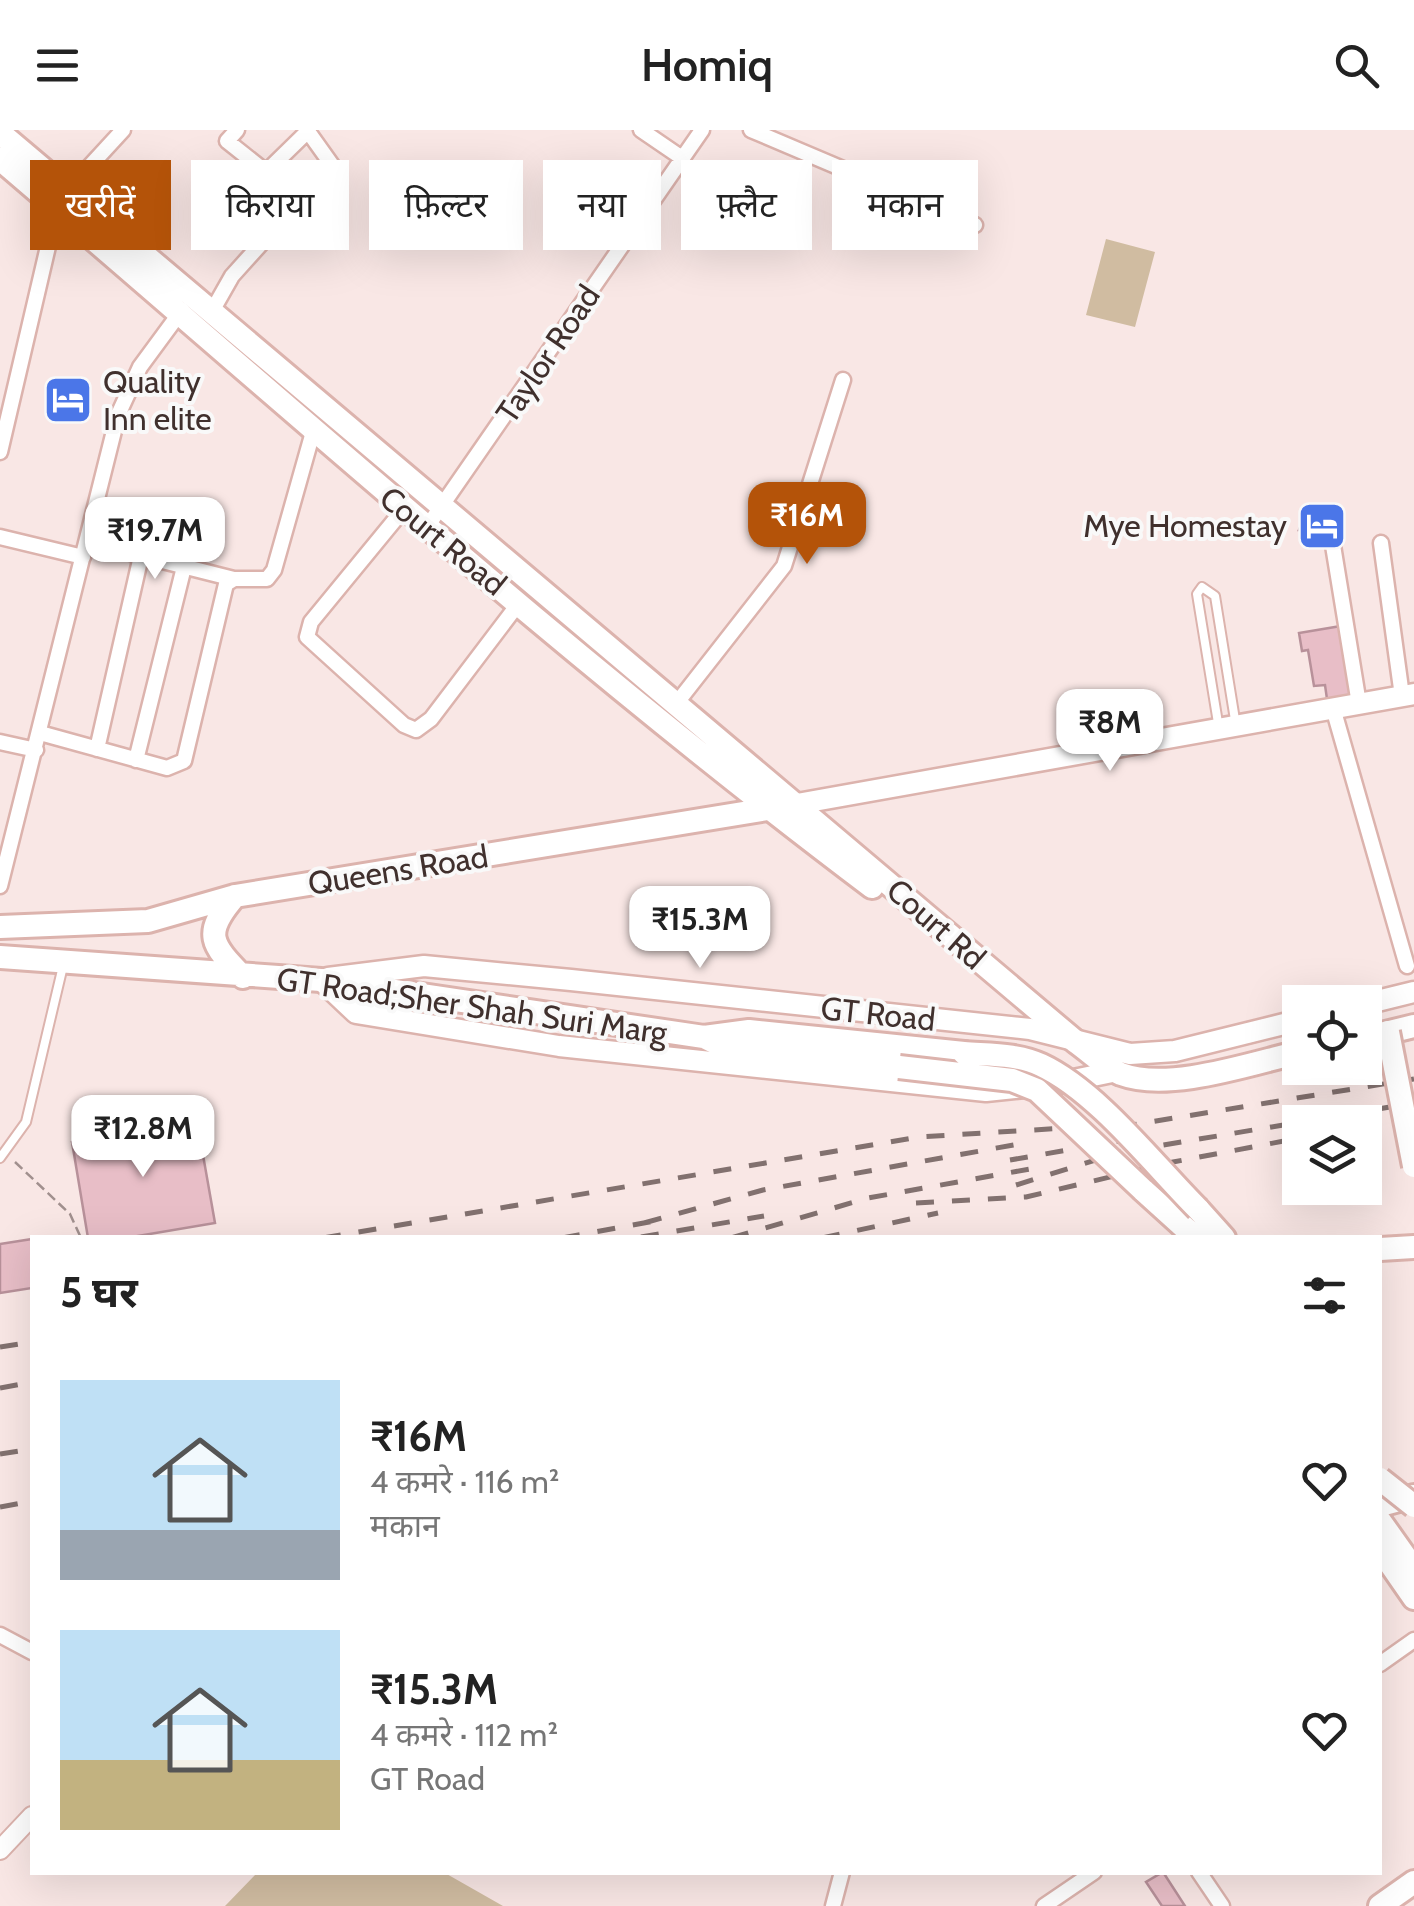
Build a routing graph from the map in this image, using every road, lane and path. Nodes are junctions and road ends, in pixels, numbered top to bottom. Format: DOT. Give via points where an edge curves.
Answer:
graph roads {
  1 [pos="124,130"];
  2 [pos="237,130"];
  3 [pos="308,130"];
  4 [pos="641,130"];
  5 [pos="702,130"];
  6 [pos="751,130"];
  7 [pos="0,134"];
  8 [pos="682,158"];
  9 [pos="0,159"];
  10 [pos="97,160"];
  11 [pos="251,160"];
  12 [pos="278,160"];
  13 [pos="329,160"];
  14 [pos="832,164"];
  15 [pos="30,166"];
  16 [pos="30,179"];
  17 [pos="50,250"];
  18 [pos="123,250"];
  19 [pos="256,250"];
  20 [pos="194,309"];
  21 [pos="843,380"];
  22 [pos="313,432"];
  23 [pos="0,452"];
  24 [pos="443,509"];
  25 [pos="403,510"];
  26 [pos="1328,515"];
  27 [pos="426,527"];
  28 [pos="0,537"];
  29 [pos="1381,543"];
  30 [pos="85,549"];
  31 [pos="141,556"];
  32 [pos="184,566"];
  33 [pos="234,579"];
  34 [pos="518,602"];
  35 [pos="1408,695"];
  36 [pos="676,704"];
  37 [pos="1359,704"];
  38 [pos="1334,708"];
  39 [pos="1228,727"];
  40 [pos="40,734"];
  41 [pos="0,742"];
  42 [pos="97,749"];
  43 [pos="36,750"];
  44 [pos="136,760"];
  45 [pos="797,804"];
  46 [pos="770,810"];
  47 [pos="0,886"];
  48 [pos="235,896"];
  49 [pos="903,899"];
  50 [pos="106,924"];
  51 [pos="0,927"];
  52 [pos="0,957"];
  53 [pos="64,961"];
  54 [pos="106,962"];
  55 [pos="1408,966"];
  56 [pos="243,977"];
  57 [pos="321,980"];
  58 [pos="1414,992"];
  59 [pos="1382,1000"];
  60 [pos="1282,1024"];
  61 [pos="1414,1026"];
  62 [pos="1388,1032"];
  63 [pos="1382,1034"];
  64 [pos="704,1038"];
  65 [pos="1076,1042"];
  66 [pos="1282,1056"];
  67 [pos="1119,1072"];
  68 [pos="3,1156"];
  69 [pos="1414,1167"];
  70 [pos="80,1235"];
  71 [pos="1193,1235"];
  72 [pos="1221,1235"];
  73 [pos="1414,1247"];
  74 [pos="1382,1249"];
  75 [pos="1382,1481"];
  76 [pos="1414,1496"];
  77 [pos="1382,1504"];
  78 [pos="1414,1506"];
  79 [pos="1382,1525"];
  80 [pos="1382,1552"];
  81 [pos="1414,1569"];
  82 [pos="1414,1598"];
  83 [pos="0,1635"];
  84 [pos="1414,1640"];
  85 [pos="30,1651"];
  86 [pos="1382,1663"];
  87 [pos="30,1818"];
  88 [pos="0,1850"];
  89 [pos="841,1875"];
  90 [pos="1090,1875"];
  91 [pos="1201,1875"];
  92 [pos="1414,1882"];
  93 [pos="833,1906"];
  94 [pos="1044,1906"];
  95 [pos="1222,1906"];
  96 [pos="1380,1906"];
  1 -- 10 [label="street"];
  2 -- 11 [label="street" via="227,141"];
  3 -- 12 [label="street"];
  3 -- 13 [label="street"];
  4 -- 8 [label="street"];
  5 -- 8 [label="street, Taylor Road"];
  6 -- 14 [label="street"];
  7 -- 15 [label="main road, Court Road"];
  8 -- 24 [label="street, Taylor Road"];
  9 -- 16 [label="main road, Court Road"];
  17 -- 23 [label="street"];
  18 -- 20 [label="main road, Court Road"];
  19 -- 20 [label="street"];
  20 -- 22 [label="main road, Court Road"];
  20 -- 24 [label="main road, Court Road"];
  20 -- 30 [label="street" via="127,389"];
  21 -- 36 [label="street" via="784,566"];
  22 -- 25 [label="main road, Court Road"];
  22 -- 33 [label="street" via="274,570 260,581"];
  24 -- 27 [label="street, Taylor Road"];
  24 -- 36 [label="main road, Court Road"];
  25 -- 27 [label="main road, Court Road"];
  25 -- 34 [label="street" via="311,622 307,637 404,725 423,728"];
  26 -- 37 [label="street"];
  27 -- 34 [label="main road, Court Road"];
  28 -- 30 [label="street"];
  29 -- 35 [label="street"];
  30 -- 31 [label="street"];
  30 -- 40 [label="street"];
  31 -- 32 [label="street"];
  31 -- 42 [label="street"];
  32 -- 33 [label="street"];
  32 -- 44 [label="street"];
  33 -- 44 [label="street" via="224,589 184,761 167,768"];
  34 -- 46 [label="main road, Court Road"];
  35 -- 37 [label="main road"];
  36 -- 45 [label="main road, Court Road"];
  37 -- 38 [label="main road"];
  38 -- 39 [label="main road"];
  38 -- 55 [label="street"];
  39 -- 39 [label="lane" via="1197,594 1202,586 1215,596"];
  39 -- 45 [label="main road"];
  40 -- 42 [label="street"];
  40 -- 43 [label="street"];
  41 -- 43 [label="street"];
  42 -- 44 [label="street"];
  43 -- 47 [label="street"];
  45 -- 46 [label="main road, Queens Road"];
  45 -- 49 [label="main road, Court Rd"];
  46 -- 48 [label="main road, Queens Road"];
  46 -- 49 [label="main road, Court Road" via="878,891"];
  48 -- 50 [label="main road, Queens Road"];
  48 -- 56 [label="main road" via="212,934"];
  49 -- 65 [label="main road, Court Rd"];
  50 -- 51 [label="main road, Queens Road"];
  50 -- 54 [label="main road"];
  52 -- 53 [label="main road, GT Road;Sher Shah Suri Marg"];
  53 -- 54 [label="main road, GT Road;Sher Shah Suri Marg"];
  53 -- 68 [label="lane" via="26,1122"];
  54 -- 56 [label="main road, GT Road;Sher Shah Suri Marg"];
  56 -- 57 [label="main road, GT Road;Sher Shah Suri Marg"];
  57 -- 64 [label="main road, GT Road;Sher Shah Suri Marg"];
  57 -- 65 [label="main road, GT Road" via="424,966 1030,1029"];
  57 -- 67 [label="main road" via="356,1013 778,1072 986,1091"];
  58 -- 59 [label="main road"];
  60 -- 65 [label="main road, GT Road" via="1174,1051 1130,1054"];
  61 -- 62 [label="main road"];
  62 -- 63 [label="main road"];
  62 -- 69 [label="main road, bridge"];
  64 -- 71 [label="main road, bridge" via="730,1050 1012,1080 1037,1090"];
  64 -- 72 [label="main road, bridge" via="748,1031 1041,1065 1072,1085"];
  65 -- 67 [label="main road, Court Rd"];
  66 -- 67 [label="main road" via="1197,1076"];
  68 -- 70 [label="path" via="70,1214"];
  73 -- 74 [label="main road"];
  75 -- 78 [label="main road, bridge"];
  76 -- 77 [label="main road"];
  79 -- 81 [label="main road"];
  80 -- 82 [label="main road"];
  83 -- 85 [label="street"];
  84 -- 86 [label="street"];
  87 -- 88 [label="street"];
  89 -- 93 [label="street"];
  90 -- 94 [label="street"];
  91 -- 95 [label="street"];
  92 -- 96 [label="main road"];
}
